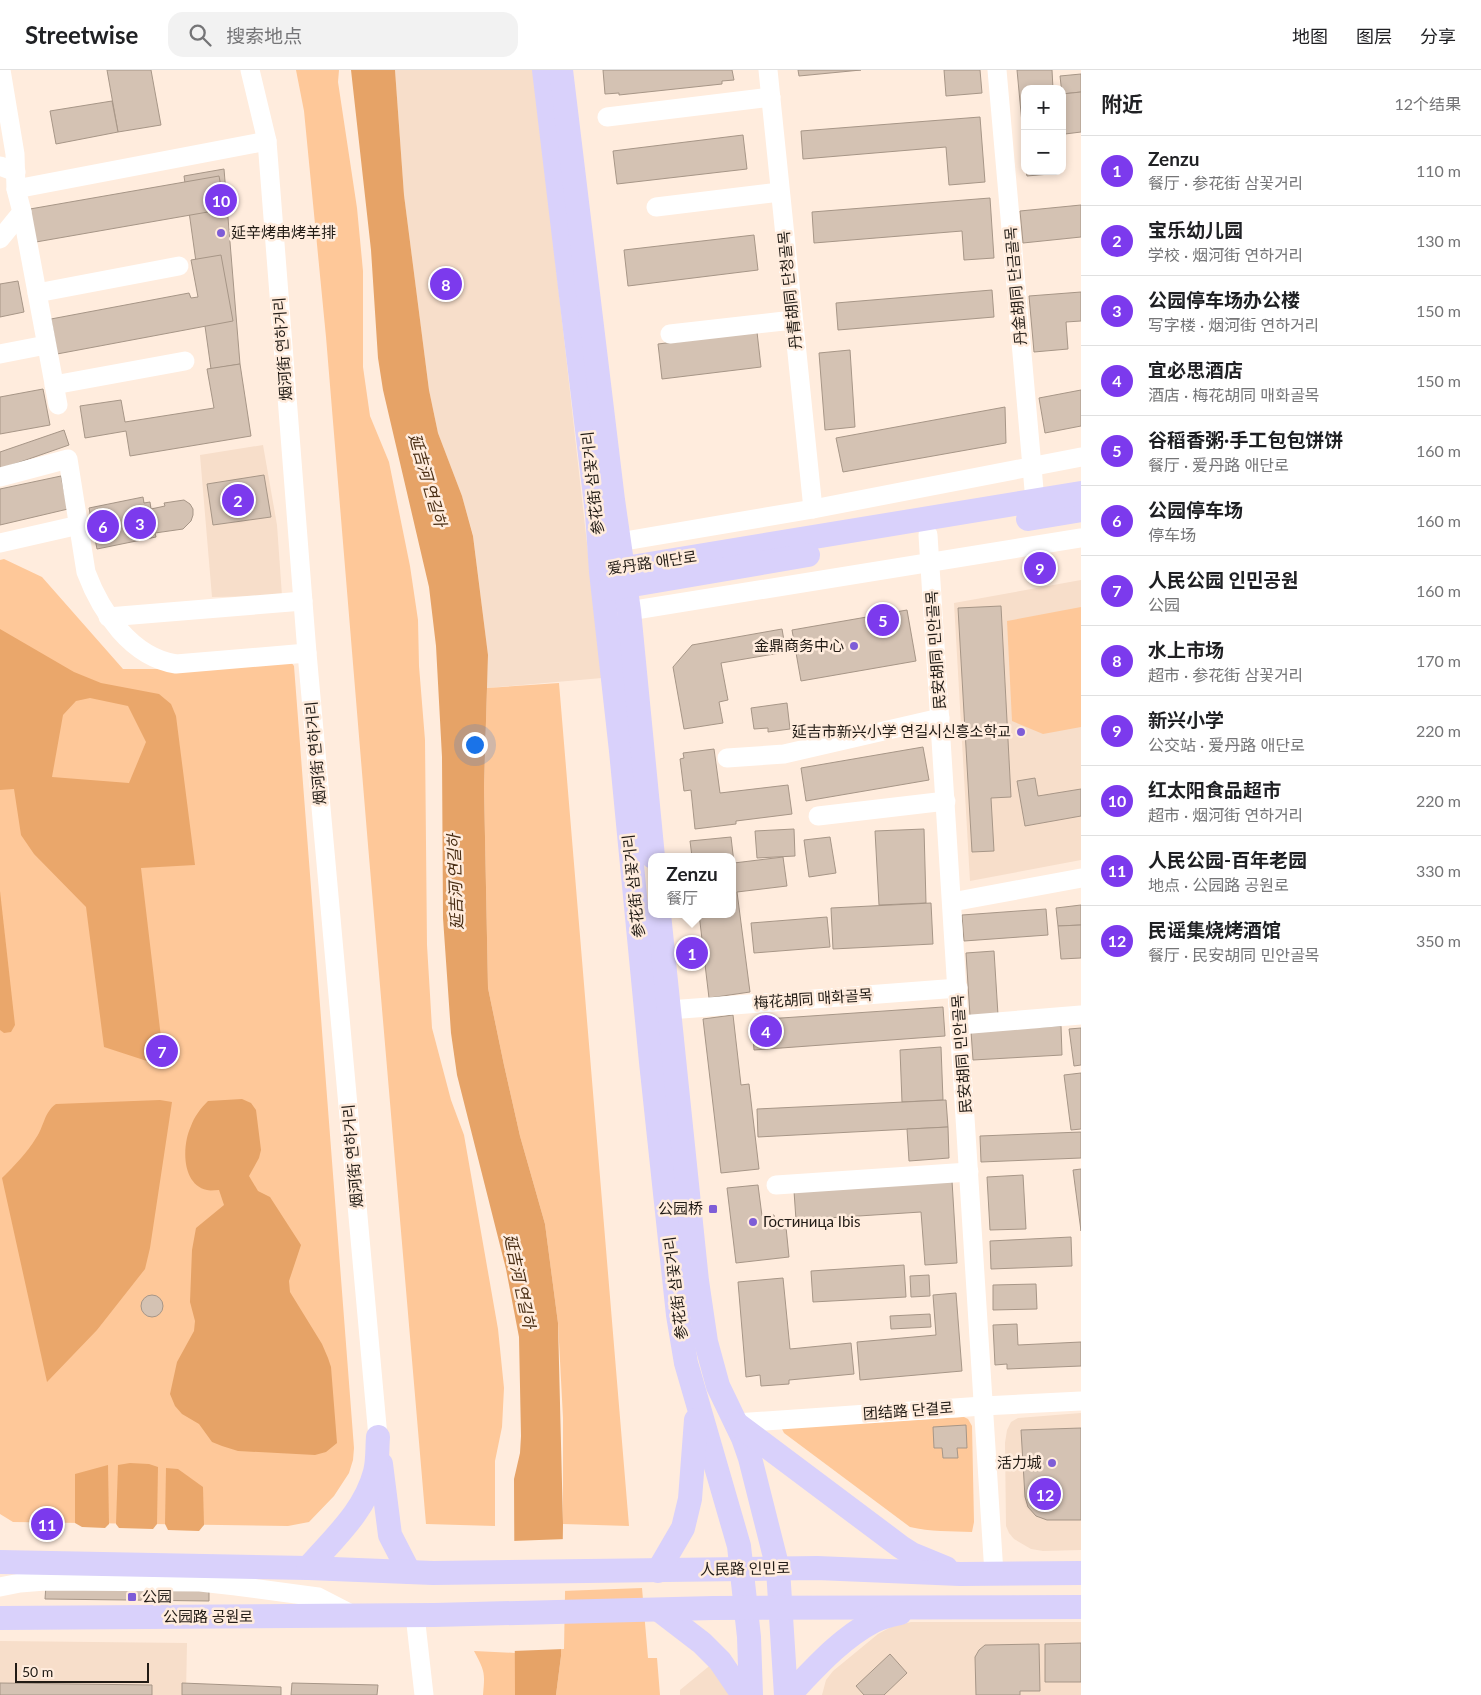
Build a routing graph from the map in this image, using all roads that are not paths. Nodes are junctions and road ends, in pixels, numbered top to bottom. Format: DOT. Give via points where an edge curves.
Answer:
graph roads {
  1 [pos="1,70"];
  2 [pos="250,70"];
  3 [pos="544,70"];
  4 [pos="562,70"];
  5 [pos="768,70"];
  6 [pos="997,70"];
  7 [pos="771,97"];
  8 [pos="607,117"];
  9 [pos="267,141"];
  10 [pos="11,176"];
  11 [pos="780,192"];
  12 [pos="656,207"];
  13 [pos="22,212"];
  14 [pos="0,239"];
  15 [pos="178,266"];
  16 [pos="37,293"];
  17 [pos="793,320"];
  18 [pos="670,334"];
  19 [pos="46,345"];
  20 [pos="0,354"];
  21 [pos="185,361"];
  22 [pos="54,385"];
  23 [pos="58,405"];
  24 [pos="1081,457"];
  25 [pos="1031,466"];
  26 [pos="0,478"];
  27 [pos="1081,493"];
  28 [pos="1034,501"];
  29 [pos="813,509"];
  30 [pos="1081,510"];
  31 [pos="79,525"];
  32 [pos="928,535"];
  33 [pos="1081,538"];
  34 [pos="619,542"];
  35 [pos="0,543"];
  36 [pos="930,564"];
  37 [pos="613,579"];
  38 [pos="303,601"];
  39 [pos="629,611"];
  40 [pos="108,617"];
  41 [pos="307,653"];
  42 [pos="940,718"];
  43 [pos="727,758"];
  44 [pos="946,801"];
  45 [pos="818,816"];
  46 [pos="653,853"];
  47 [pos="1081,878"];
  48 [pos="952,902"];
  49 [pos="659,918"];
  50 [pos="958,988"];
  51 [pos="669,1010"];
  52 [pos="1081,1015"];
  53 [pos="960,1025"];
  54 [pos="969,1172"];
  55 [pos="776,1185"];
  56 [pos="1081,1401"];
  57 [pos="697,1406"];
  58 [pos="983,1406"];
  59 [pos="736,1423"];
  60 [pos="378,1437"];
  61 [pos="0,1562"];
  62 [pos="40,1562"];
  63 [pos="308,1568"];
  64 [pos="743,1569"];
  65 [pos="778,1569"];
  66 [pos="658,1571"];
  67 [pos="409,1572"];
  68 [pos="0,1573"];
  69 [pos="1081,1573"];
  70 [pos="960,1574"];
  71 [pos="994,1574"];
  72 [pos="0,1587"];
  73 [pos="780,1607"];
  74 [pos="916,1607"];
  75 [pos="1081,1607"];
  76 [pos="747,1608"];
  77 [pos="659,1610"];
  78 [pos="424,1615"];
  79 [pos="354,1616"];
  80 [pos="0,1618"];
  81 [pos="424,1695"];
  82 [pos="743,1695"];
  83 [pos="751,1695"];
  84 [pos="787,1695"];
  1 -- 10 [label="street" via="15,154"];
  2 -- 9 [label="street, 烟河街 연하거리"];
  3 -- 37 [label="main road, 参花街 삼꽃거리" via="597,513"];
  4 -- 34 [label="main road, 参花街 삼꽃거리"];
  5 -- 7 [label="street, 丹青胡同 단청골목"];
  6 -- 25 [label="street, 丹金胡同 단금골목"];
  7 -- 8 [label="street"];
  7 -- 11 [label="street, 丹青胡同 단청골목"];
  9 -- 10 [label="street"];
  9 -- 38 [label="street, 烟河街 연하거리"];
  10 -- 13 [label="street"];
  11 -- 12 [label="street"];
  11 -- 17 [label="street, 丹青胡同 단청골목"];
  13 -- 14 [label="street"];
  13 -- 16 [label="street"];
  15 -- 16 [label="street"];
  16 -- 19 [label="street"];
  17 -- 18 [label="street"];
  17 -- 29 [label="street, 丹青胡同 단청골목"];
  19 -- 20 [label="street"];
  19 -- 22 [label="street"];
  21 -- 22 [label="street"];
  22 -- 23 [label="street"];
  24 -- 25 [label="street, 爱丹路 애단로"];
  25 -- 28 [label="street, 丹金胡同 단금골목"];
  25 -- 29 [label="street, 爱丹路 애단로"];
  26 -- 31 [label="street" via="68,459"];
  27 -- 28 [label="main road, 爱丹路 애단로"];
  28 -- 37 [label="main road, 爱丹路 애단로"];
  29 -- 34 [label="street, 爱丹路 애단로"];
  30 -- 32 [label="main road, 爱丹路 애단로"];
  31 -- 35 [label="street"];
  31 -- 40 [label="street" via="86,572"];
  32 -- 36 [label="street, 民安胡同 민안골목"];
  32 -- 37 [label="main road, 爱丹路 애단로"];
  33 -- 36 [label="street"];
  34 -- 37 [label="main road, 参花街 삼꽃거리"];
  36 -- 39 [label="street"];
  36 -- 42 [label="street, 民安胡同 민안골목"];
  37 -- 39 [label="main road, 参花街 삼꽃거리"];
  37 -- 57 [label="main road, 参花街 삼꽃거리" via="678,1315"];
  38 -- 40 [label="street"];
  38 -- 41 [label="street, 烟河街 연하거리"];
  39 -- 46 [label="main road, 参花街 삼꽃거리"];
  40 -- 41 [label="street" via="135,645 164,662 176,664"];
  41 -- 60 [label="street, 烟河街 연하거리"];
  42 -- 43 [label="street" via="784,754"];
  42 -- 44 [label="street, 民安胡同 민안골목"];
  44 -- 45 [label="street"];
  44 -- 48 [label="street, 民安胡同 민안골목"];
  47 -- 48 [label="street"];
  48 -- 50 [label="street, 民安胡同 민안골목"];
  49 -- 51 [label="main road, 参花街 삼꽃거리"];
  50 -- 51 [label="street, 梅花胡同 매화골목"];
  50 -- 53 [label="street, 民安胡同 민안골목"];
  51 -- 59 [label="main road, 参花街 삼꽃거리" via="706,1342 718,1386"];
  52 -- 53 [label="street"];
  53 -- 54 [label="street, 民安胡同 민안골목"];
  54 -- 55 [label="street"];
  54 -- 58 [label="street, 民安胡同 민안골목"];
  56 -- 58 [label="street, 团结路 단결로"];
  57 -- 64 [label="main road, 参花街 삼꽃거리" via="733,1523"];
  57 -- 66 [label="main road" via="690,1499 683,1528"];
  58 -- 59 [label="street, 团结路 단결로"];
  58 -- 71 [label="street, 民安胡同 민안골목"];
  59 -- 65 [label="main road, 参花街 삼꽃거리" via="750,1458"];
  59 -- 70 [label="main road" via="901,1547"];
  60 -- 63 [label="main road" via="375,1471 358,1511"];
  60 -- 67 [label="main road" via="390,1535"];
  61 -- 62 [label="main road"];
  62 -- 63 [label="main road"];
  62 -- 68 [label="street"];
  63 -- 67 [label="main road"];
  64 -- 65 [label="main road, 人民路 인민로"];
  64 -- 66 [label="main road, 人民路 인민로"];
  64 -- 76 [label="main road, 参花街 삼꽃거리"];
  65 -- 70 [label="main road, 人民路 인민로"];
  65 -- 73 [label="main road, 参花街 삼꽃거리"];
  66 -- 67 [label="main road, 人民路 인민로"];
  69 -- 71 [label="main road, 人民路 인민로"];
  70 -- 71 [label="main road, 人民路 인민로"];
  72 -- 79 [label="street" via="45,1581 200,1582 300,1593 318,1597"];
  73 -- 74 [label="main road"];
  73 -- 76 [label="main road"];
  73 -- 84 [label="main road, 参花街 삼꽃거리"];
  74 -- 75 [label="main road"];
  74 -- 84 [label="main road" via="861,1628"];
  76 -- 77 [label="main road"];
  76 -- 83 [label="main road, 参花街 삼꽃거리"];
  77 -- 78 [label="main road"];
  77 -- 82 [label="main road" via="702,1642 720,1661"];
  78 -- 79 [label="main road, 公园路 공원로"];
  78 -- 81 [label="street"];
  79 -- 80 [label="main road, 公园路 공원로"];
}
